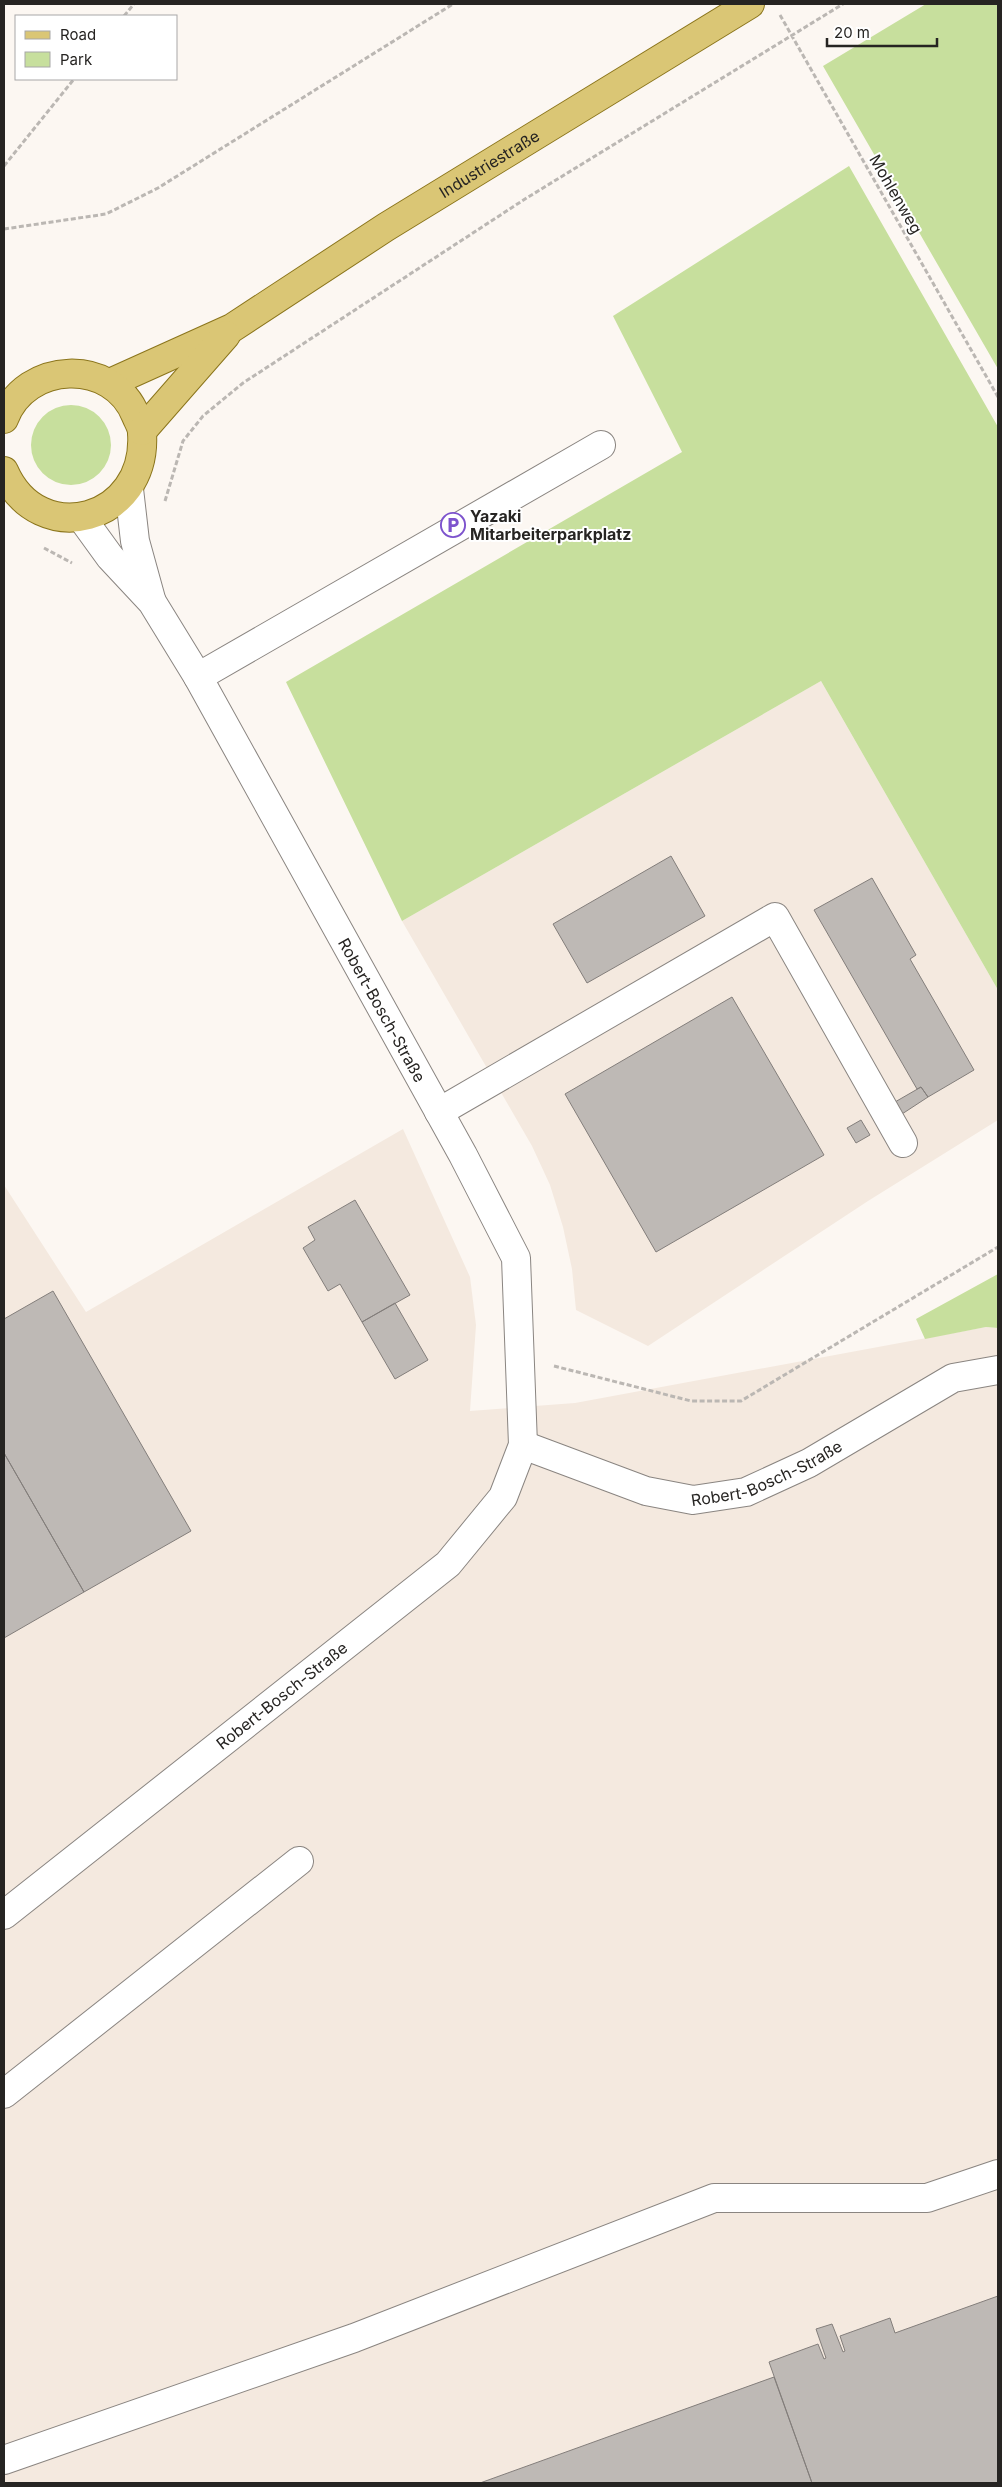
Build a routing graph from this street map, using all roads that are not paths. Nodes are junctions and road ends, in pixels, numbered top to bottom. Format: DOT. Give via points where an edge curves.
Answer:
graph roads {
  1 [pos="750,4"];
  2 [pos="232,328"];
  3 [pos="110,383"];
  4 [pos="4,419"];
  5 [pos="142,431"];
  6 [pos="601,445"];
  7 [pos="6,482"];
  8 [pos="129,489"];
  9 [pos="81,517"];
  10 [pos="152,602"];
  11 [pos="198,677"];
  12 [pos="438,1112"];
  13 [pos="903,1142"];
  14 [pos="998,1370"];
  15 [pos="523,1445"];
  16 [pos="299,1861"];
  17 [pos="4,1915"];
  18 [pos="4,2094"];
  19 [pos="998,2174"];
  20 [pos="4,2460"];
  1 -- 2 [label="main road, Industriestraße" via="386,227"];
  2 -- 3 [label="main road, Industriestraße"];
  2 -- 5 [label="main road, Industriestraße"];
  3 -- 4 [label="main road" via="84,373 55,374 28,385 8,406"];
  3 -- 5 [label="main road" via="132,404"];
  5 -- 8 [label="main road" via="142,462"];
  6 -- 11 [label="street"];
  7 -- 9 [label="main road" via="30,506 54,516"];
  8 -- 9 [label="main road" via="108,508"];
  8 -- 10 [label="street, Robert-Bosch-Straße" via="135,541"];
  9 -- 10 [label="street, Robert-Bosch-Straße" via="110,557"];
  10 -- 11 [label="street, Robert-Bosch-Straße"];
  11 -- 12 [label="street, Robert-Bosch-Straße"];
  12 -- 13 [label="street" via="775,917"];
  12 -- 15 [label="street, Robert-Bosch-Straße" via="516,1258"];
  14 -- 15 [label="street, Robert-Bosch-Straße" via="953,1378 809,1463 746,1492 693,1500 646,1491"];
  15 -- 17 [label="street, Robert-Bosch-Straße" via="503,1498 448,1564"];
  16 -- 18 [label="street"];
  19 -- 20 [label="street" via="928,2198 714,2198 354,2338"];
}
